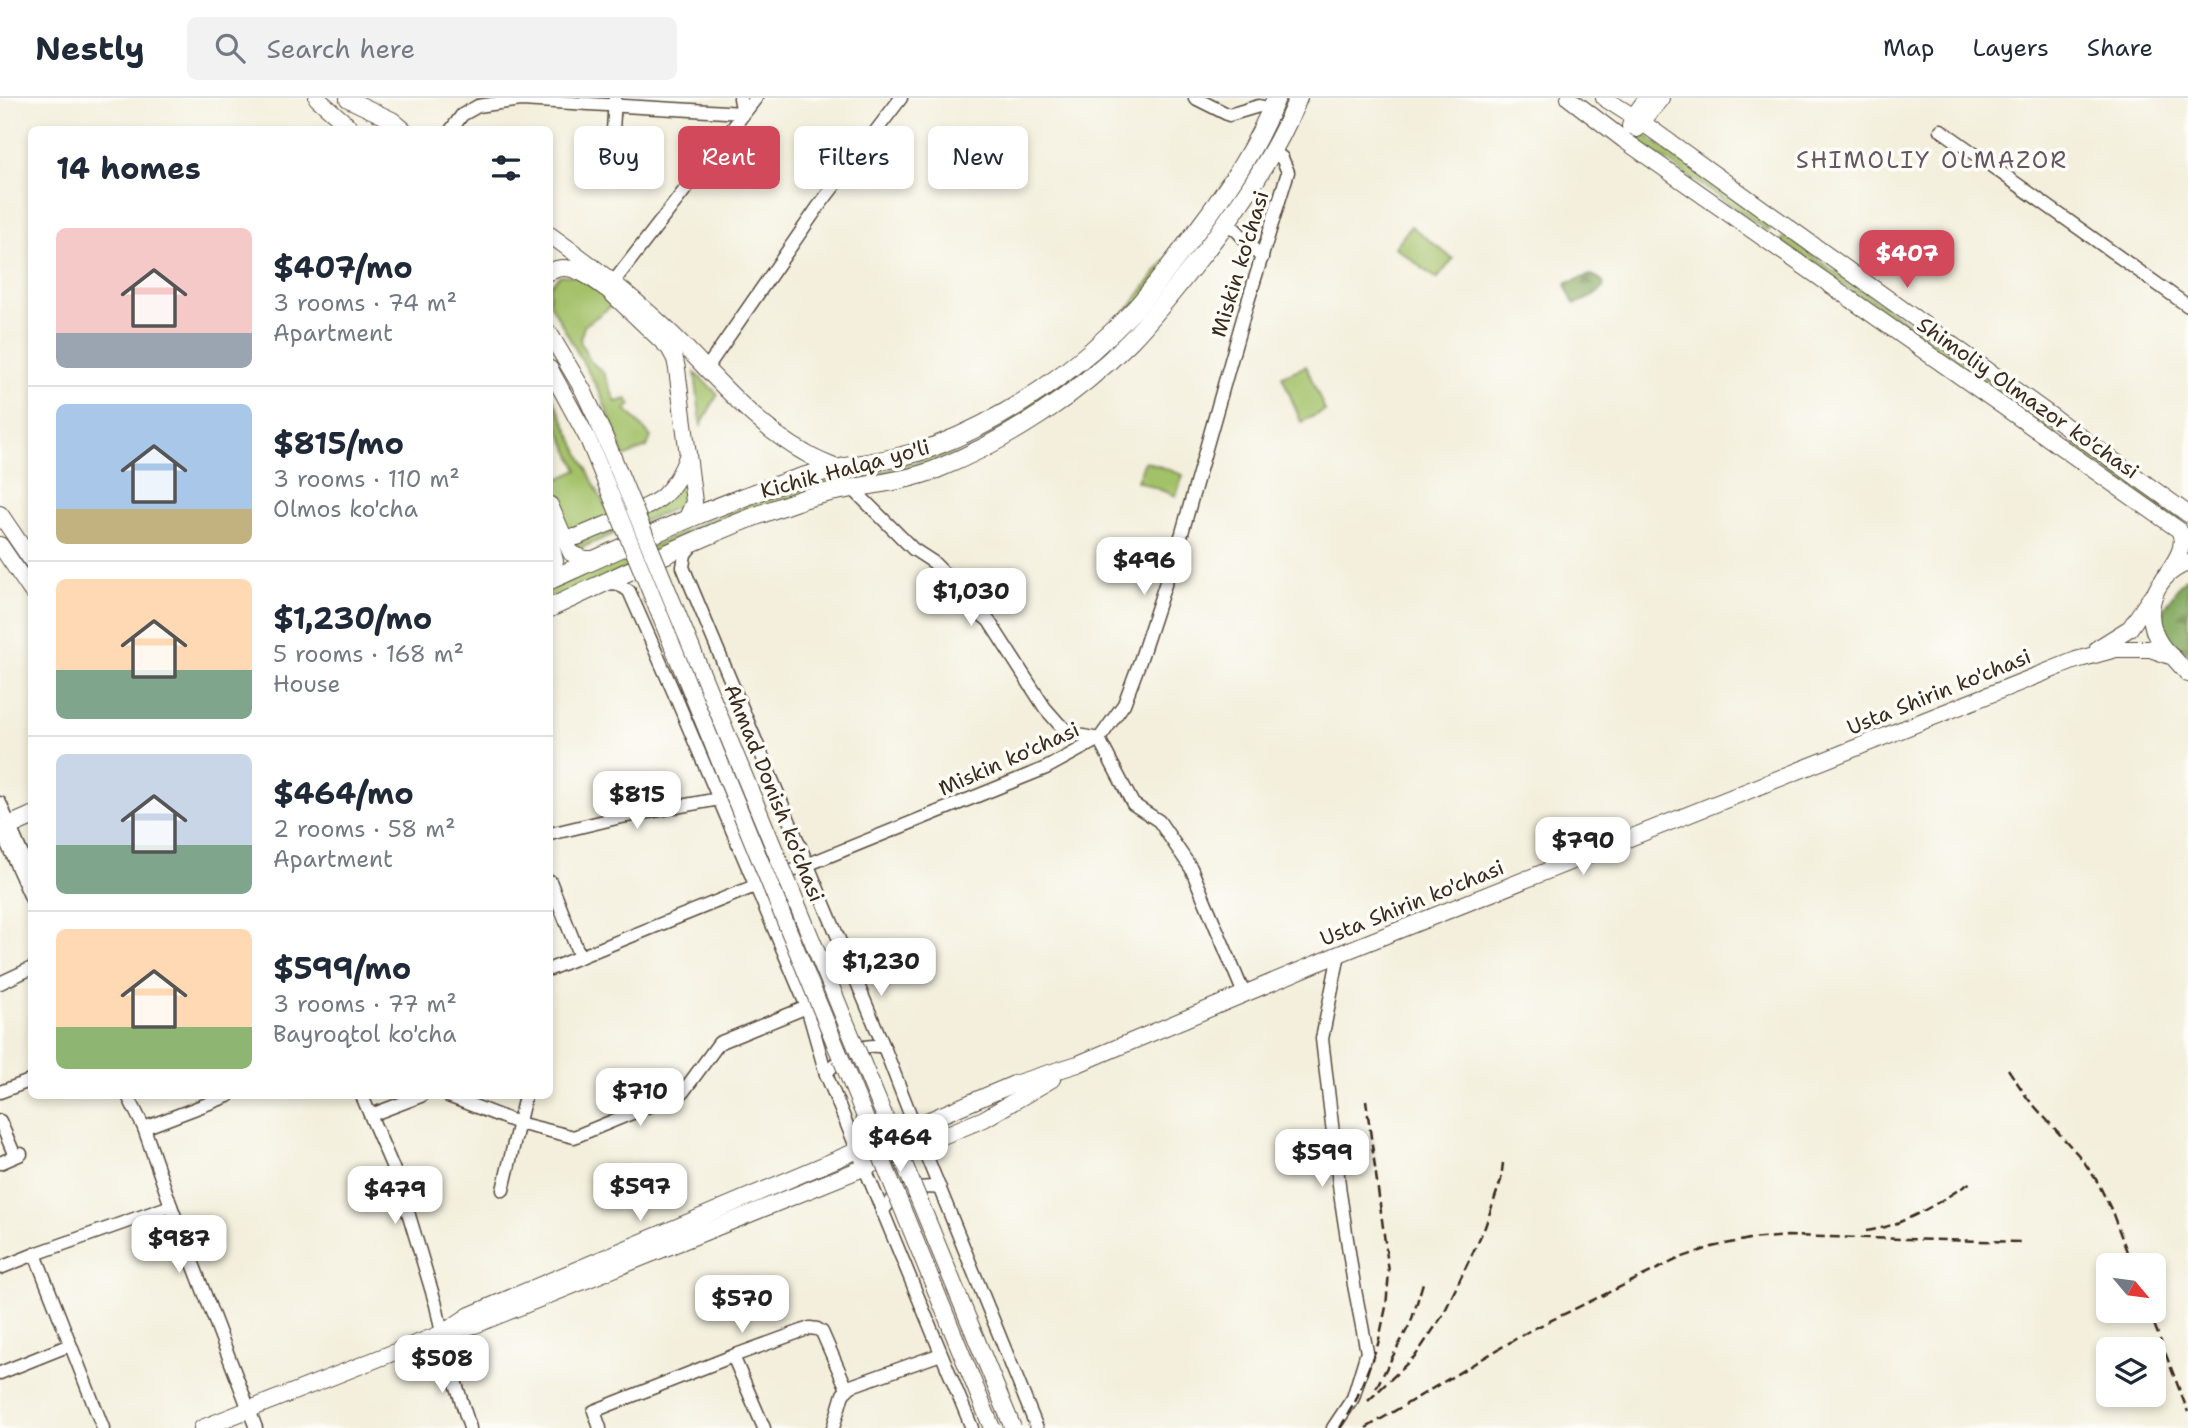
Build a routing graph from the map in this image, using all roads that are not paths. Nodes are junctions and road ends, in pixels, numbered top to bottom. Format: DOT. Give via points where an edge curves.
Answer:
graph roads {
  1 [pos="348,98"];
  2 [pos="740,98"];
  3 [pos="755,98"];
  4 [pos="901,98"];
  5 [pos="1195,98"];
  6 [pos="1298,98"];
  7 [pos="1569,98"];
  8 [pos="1604,98"];
  9 [pos="1647,98"];
  10 [pos="1661,98"];
  11 [pos="521,99"];
  12 [pos="322,102"];
  13 [pos="615,102"];
  14 [pos="1274,103"];
  15 [pos="743,113"];
  16 [pos="1638,120"];
  17 [pos="339,126"];
  18 [pos="349,126"];
  19 [pos="392,126"];
  20 [pos="453,126"];
  21 [pos="613,126"];
  22 [pos="1941,130"];
  23 [pos="1624,140"];
  24 [pos="1273,151"];
  25 [pos="1226,223"];
  26 [pos="1782,224"];
  27 [pos="553,238"];
  28 [pos="1770,242"];
  29 [pos="1262,258"];
  30 [pos="553,271"];
  31 [pos="611,286"];
  32 [pos="2188,306"];
  33 [pos="670,332"];
  34 [pos="553,339"];
  35 [pos="706,369"];
  36 [pos="553,373"];
  37 [pos="2071,430"];
  38 [pos="596,436"];
  39 [pos="2060,446"];
  40 [pos="688,454"];
  41 [pos="839,469"];
  42 [pos="848,489"];
  43 [pos="0,514"];
  44 [pos="2188,514"];
  45 [pos="686,520"];
  46 [pos="556,539"];
  47 [pos="694,542"];
  48 [pos="0,545"];
  49 [pos="28,555"];
  50 [pos="596,559"];
  51 [pos="2188,563"];
  52 [pos="553,568"];
  53 [pos="553,577"];
  54 [pos="2164,578"];
  55 [pos="605,582"];
  56 [pos="28,586"];
  57 [pos="2153,594"];
  58 [pos="553,607"];
  59 [pos="2076,660"];
  60 [pos="2180,661"];
  61 [pos="2188,674"];
  62 [pos="1099,739"];
  63 [pos="719,799"];
  64 [pos="28,806"];
  65 [pos="28,817"];
  66 [pos="2,821"];
  67 [pos="553,833"];
  68 [pos="807,864"];
  69 [pos="28,870"];
  70 [pos="756,886"];
  71 [pos="28,889"];
  72 [pos="553,889"];
  73 [pos="1339,954"];
  74 [pos="579,957"];
  75 [pos="553,968"];
  76 [pos="28,970"];
  77 [pos="0,983"];
  78 [pos="1244,994"];
  79 [pos="807,1007"];
  80 [pos="884,1047"];
  81 [pos="1078,1064"];
  82 [pos="827,1074"];
  83 [pos="28,1082"];
  84 [pos="0,1093"];
  85 [pos="120,1099"];
  86 [pos="130,1099"];
  87 [pos="220,1099"];
  88 [pos="363,1099"];
  89 [pos="413,1099"];
  90 [pos="456,1099"];
  91 [pos="524,1099"];
  92 [pos="371,1115"];
  93 [pos="0,1121"];
  94 [pos="519,1123"];
  95 [pos="915,1126"];
  96 [pos="144,1128"];
  97 [pos="922,1145"];
  98 [pos="857,1150"];
  99 [pos="0,1164"];
  100 [pos="865,1169"];
  101 [pos="940,1188"];
  102 [pos="503,1189"];
  103 [pos="171,1206"];
  104 [pos="883,1212"];
  105 [pos="35,1254"];
  106 [pos="0,1268"];
  107 [pos="443,1333"];
  108 [pos="70,1345"];
  109 [pos="941,1354"];
  110 [pos="733,1356"];
  111 [pos="0,1373"];
  112 [pos="847,1389"];
  113 [pos="248,1409"];
  114 [pos="103,1428"];
  115 [pos="202,1428"];
  116 [pos="256,1428"];
  117 [pos="470,1428"];
  118 [pos="600,1428"];
  119 [pos="764,1428"];
  120 [pos="833,1428"];
  121 [pos="972,1428"];
  122 [pos="992,1428"];
  123 [pos="1013,1428"];
  124 [pos="1037,1428"];
  125 [pos="1333,1428"];
  1 -- 19 [label="main road"];
  2 -- 15 [label="street"];
  3 -- 15 [label="street"];
  4 -- 35 [label="street" via="818,207"];
  5 -- 14 [label="street" via="1229,116"];
  6 -- 24 [label="highway, Kichik Halqa yo'li"];
  7 -- 23 [label="main road, Shimoliy Olmazor ko'chasi"];
  8 -- 16 [label="main road, Shimoliy Olmazor ko'chasi"];
  9 -- 16 [label="main road"];
  10 -- 16 [label="main road"];
  11 -- 13 [label="street"];
  11 -- 20 [label="street" via="478,106"];
  12 -- 17 [label="main road"];
  12 -- 18 [label="main road"];
  13 -- 15 [label="street"];
  13 -- 21 [label="street"];
  14 -- 41 [label="highway, Kichik Halqa yo'li" via="1250,153 1196,232 1141,302 1090,352 1048,385 983,424 919,452"];
  15 -- 31 [label="street"];
  16 -- 23 [label="main road"];
  16 -- 26 [label="main road, Shimoliy Olmazor ko'chasi"];
  22 -- 32 [label="street"];
  23 -- 28 [label="main road, Shimoliy Olmazor ko'chasi"];
  24 -- 25 [label="highway, Kichik Halqa yo'li"];
  24 -- 29 [label="street, Miskin ko'chasi" via="1288,172"];
  25 -- 29 [label="street"];
  25 -- 42 [label="highway, Kichik Halqa yo'li" via="1141,330 1071,393 937,469"];
  26 -- 28 [label="main road"];
  26 -- 37 [label="main road, Shimoliy Olmazor ko'chasi"];
  27 -- 31 [label="main road"];
  28 -- 39 [label="main road, Shimoliy Olmazor ko'chasi"];
  29 -- 62 [label="street, Miskin ko'chasi" via="1140,661 1124,704"];
  30 -- 31 [label="main road" via="571,268"];
  31 -- 33 [label="main road"];
  31 -- 40 [label="main road" via="674,356"];
  33 -- 35 [label="main road"];
  33 -- 40 [label="main road" via="682,361 691,435"];
  34 -- 38 [label="main road, Ahmad Donish ko'chasi" via="583,390"];
  35 -- 41 [label="main road" via="781,438"];
  36 -- 38 [label="main road, Ahmad Donish ko'chasi"];
  37 -- 39 [label="main road"];
  37 -- 44 [label="main road, Shimoliy Olmazor ko'chasi"];
  38 -- 122 [label="main road, Ahmad Donish ko'chasi, bridge"];
  38 -- 123 [label="main road, Ahmad Donish ko'chasi, bridge"];
  39 -- 54 [label="main road, Shimoliy Olmazor ko'chasi" via="2179,530 2183,550"];
  40 -- 45 [label="main road" via="694,502"];
  40 -- 46 [label="main road" via="672,486 656,501 577,537"];
  41 -- 42 [label="highway"];
  41 -- 45 [label="highway, Kichik Halqa yo'li" via="801,477"];
  42 -- 47 [label="highway, Kichik Halqa yo'li" via="804,499"];
  42 -- 62 [label="street" via="944,574 953,590 989,621 1059,724 1073,734"];
  43 -- 49 [label="main road"];
  45 -- 50 [label="highway, Kichik Halqa yo'li"];
  46 -- 50 [label="main road" via="574,555"];
  46 -- 52 [label="main road"];
  47 -- 55 [label="highway, Kichik Halqa yo'li"];
  47 -- 68 [label="street, Ahmad Donish ko'chasi" via="683,567"];
  48 -- 56 [label="main road"];
  50 -- 53 [label="highway, Kichik Halqa yo'li"];
  51 -- 54 [label="main road"];
  54 -- 57 [label="main road, Shimoliy Olmazor ko'chasi"];
  55 -- 58 [label="highway, Kichik Halqa yo'li"];
  55 -- 63 [label="street" via="629,591"];
  57 -- 59 [label="main road, Usta Shirin ko'chasi" via="2123,634"];
  57 -- 60 [label="main road" via="2153,630 2164,649"];
  59 -- 60 [label="main road, Usta Shirin ko'chasi" via="2136,648"];
  59 -- 73 [label="main road, Usta Shirin ko'chasi"];
  60 -- 61 [label="main road"];
  62 -- 68 [label="street, Miskin ko'chasi" via="1046,768"];
  62 -- 78 [label="street" via="1133,804 1159,821 1191,869"];
  63 -- 67 [label="street"];
  63 -- 70 [label="street"];
  64 -- 66 [label="highway"];
  65 -- 66 [label="highway"];
  66 -- 69 [label="street"];
  66 -- 71 [label="street"];
  68 -- 70 [label="street, Miskin ko'chasi"];
  68 -- 80 [label="street, Ahmad Donish ko'chasi"];
  70 -- 74 [label="street, Miskin ko'chasi"];
  70 -- 79 [label="street"];
  72 -- 74 [label="street"];
  73 -- 78 [label="main road, Usta Shirin ko'chasi"];
  73 -- 125 [label="street" via="1322,1039 1340,1193 1367,1352 1353,1398"];
  74 -- 75 [label="street, Miskin ko'chasi"];
  76 -- 77 [label="street"];
  78 -- 81 [label="main road, Usta Shirin ko'chasi"];
  79 -- 82 [label="street"];
  79 -- 94 [label="street" via="719,1043 686,1090 580,1135"];
  80 -- 82 [label="street" via="870,1045 853,1051"];
  80 -- 95 [label="street, Ahmad Donish ko'chasi"];
  81 -- 95 [label="main road, Usta Shirin ko'chasi" via="1014,1084"];
  81 -- 97 [label="main road, Usta Shirin ko'chasi" via="984,1118"];
  82 -- 98 [label="street"];
  83 -- 84 [label="street"];
  85 -- 96 [label="street"];
  86 -- 96 [label="street"];
  87 -- 96 [label="street"];
  88 -- 92 [label="street"];
  89 -- 92 [label="street"];
  90 -- 94 [label="street"];
  91 -- 94 [label="street"];
  92 -- 107 [label="street" via="399,1182"];
  93 -- 99 [label="street" via="18,1155"];
  94 -- 102 [label="street"];
  95 -- 97 [label="street, Ahmad Donish ko'chasi"];
  95 -- 98 [label="main road, Usta Shirin ko'chasi"];
  96 -- 103 [label="street"];
  97 -- 100 [label="main road, Usta Shirin ko'chasi"];
  97 -- 101 [label="street, Ahmad Donish ko'chasi"];
  98 -- 100 [label="street"];
  98 -- 107 [label="main road, Usta Shirin ko'chasi" via="470,1315"];
  100 -- 104 [label="street"];
  100 -- 107 [label="main road, Usta Shirin ko'chasi" via="475,1325"];
  101 -- 104 [label="street" via="907,1190"];
  101 -- 124 [label="street, Ahmad Donish ko'chasi"];
  103 -- 105 [label="street"];
  103 -- 113 [label="street"];
  104 -- 109 [label="street"];
  105 -- 106 [label="street"];
  105 -- 108 [label="street"];
  107 -- 113 [label="main road, Usta Shirin ko'chasi"];
  107 -- 117 [label="street"];
  108 -- 111 [label="street"];
  108 -- 114 [label="street"];
  109 -- 112 [label="street"];
  109 -- 121 [label="street"];
  110 -- 112 [label="street" via="817,1328"];
  110 -- 118 [label="street" via="594,1411"];
  110 -- 119 [label="street"];
  112 -- 120 [label="street"];
  113 -- 115 [label="main road, Usta Shirin ko'chasi"];
  113 -- 116 [label="street"];
}
